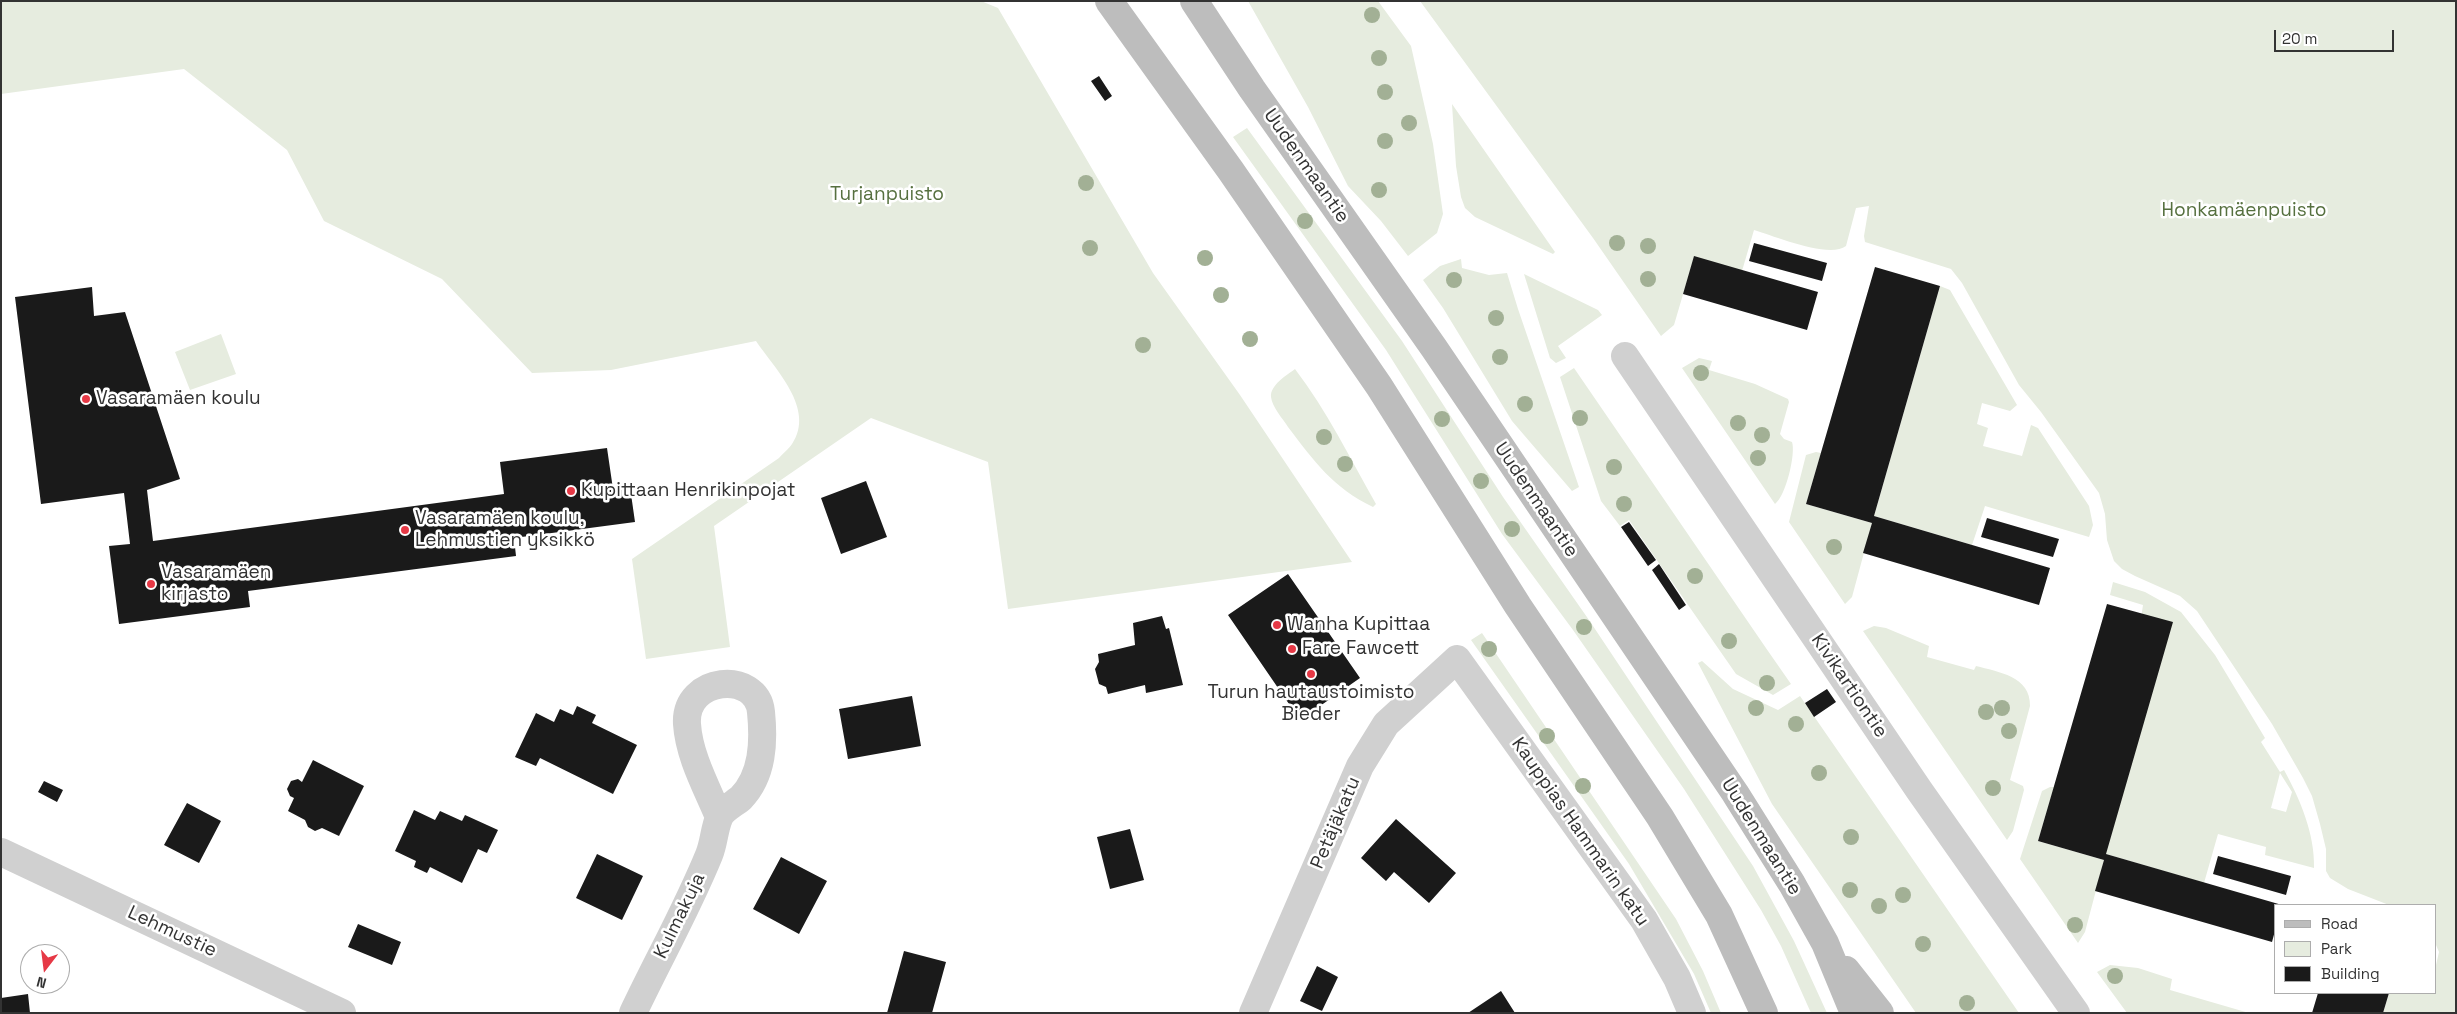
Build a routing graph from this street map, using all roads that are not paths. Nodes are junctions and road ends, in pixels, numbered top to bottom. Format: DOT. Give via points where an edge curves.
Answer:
graph roads {
  1 [pos="1109,1"];
  2 [pos="1194,1"];
  3 [pos="1625,356"];
  4 [pos="1457,659"];
  5 [pos="719,817"];
  6 [pos="1,852"];
  7 [pos="1825,943"];
  8 [pos="342,1013"];
  9 [pos="634,1013"];
  10 [pos="1253,1013"];
  11 [pos="1692,1013"];
  12 [pos="1764,1013"];
  13 [pos="1854,1013"];
  14 [pos="1880,1013"];
  15 [pos="2076,1013"];
  1 -- 12 [label="main road" via="1379,386 1518,606 1660,817 1719,914"];
  2 -- 7 [label="main road, Uudenmaantie" via="1735,793"];
  3 -- 15 [label="street, Kivikartiontie" via="1919,790"];
  4 -- 10 [label="street, Petäjäkatu" via="1386,724 1360,766"];
  4 -- 11 [label="street, Kauppias Hammarin katu" via="1644,920 1677,978"];
  5 -- 9 [label="street, Kulmakuja" via="710,854"];
  6 -- 8 [label="street, Lehmustie"];
  7 -- 13 [label="main road, Uudenmaantie"];
  7 -- 14 [label="main road"];
}
